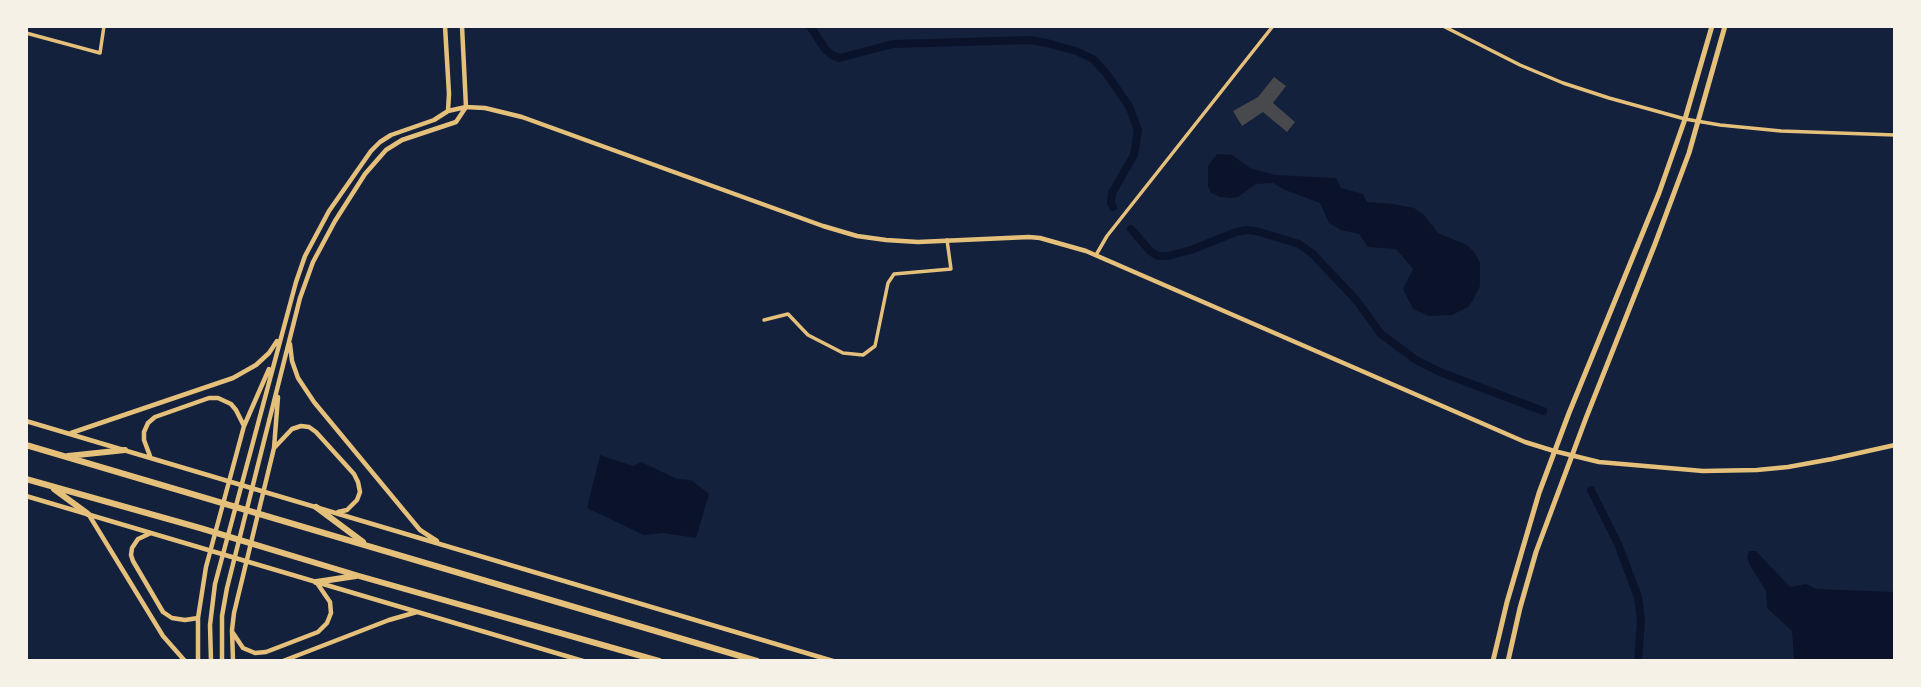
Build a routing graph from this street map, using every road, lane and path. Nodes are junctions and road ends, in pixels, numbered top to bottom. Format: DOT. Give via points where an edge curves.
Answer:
graph roads {
  1 [pos="104,26"];
  2 [pos="445,26"];
  3 [pos="462,26"];
  4 [pos="1273,26"];
  5 [pos="1443,26"];
  6 [pos="1712,26"];
  7 [pos="1725,26"];
  8 [pos="26,33"];
  9 [pos="466,107"];
  10 [pos="448,111"];
  11 [pos="1685,119"];
  12 [pos="1698,121"];
  13 [pos="1895,135"];
  14 [pos="947,240"];
  15 [pos="1096,255"];
  16 [pos="764,320"];
  17 [pos="280,338"];
  18 [pos="289,341"];
  19 [pos="275,356"];
  20 [pos="279,387"];
  21 [pos="26,421"];
  22 [pos="244,426"];
  23 [pos="69,434"];
  24 [pos="1895,444"];
  25 [pos="26,445"];
  26 [pos="274,448"];
  27 [pos="125,450"];
  28 [pos="1554,451"];
  29 [pos="1572,455"];
  30 [pos="62,456"];
  31 [pos="150,457"];
  32 [pos="26,479"];
  33 [pos="49,486"];
  34 [pos="26,496"];
  35 [pos="316,507"];
  36 [pos="337,513"];
  37 [pos="89,514"];
  38 [pos="150,533"];
  39 [pos="440,544"];
  40 [pos="367,546"];
  41 [pos="359,576"];
  42 [pos="316,582"];
  43 [pos="417,612"];
  44 [pos="198,618"];
  45 [pos="232,630"];
  46 [pos="1493,660"];
  47 [pos="185,661"];
  48 [pos="198,661"];
  49 [pos="211,661"];
  50 [pos="222,661"];
  51 [pos="233,661"];
  52 [pos="283,661"];
  53 [pos="583,661"];
  54 [pos="659,661"];
  55 [pos="757,661"];
  56 [pos="833,661"];
  57 [pos="1508,661"];
  1 -- 8 [label="street" via="100,53"];
  2 -- 10 [label="street"];
  3 -- 9 [label="street"];
  4 -- 15 [label="street"];
  5 -- 11 [label="street" via="1563,83"];
  6 -- 11 [label="main road"];
  7 -- 12 [label="main road"];
  9 -- 10 [label="street"];
  9 -- 14 [label="street" via="522,117 844,233 902,241"];
  9 -- 18 [label="street" via="456,122 386,149 365,174 313,262"];
  10 -- 17 [label="street" via="391,135 359,167 305,256"];
  11 -- 12 [label="street"];
  11 -- 28 [label="main road" via="1642,239"];
  12 -- 13 [label="street" via="1781,131"];
  12 -- 29 [label="main road" via="1673,199"];
  14 -- 15 [label="street" via="1040,238"];
  14 -- 16 [label="street" via="951,269 894,274 888,283 875,346 863,355 843,353 808,335 788,314"];
  15 -- 28 [label="street"];
  17 -- 19 [label="street"];
  17 -- 23 [label="street" via="256,365 233,378"];
  18 -- 20 [label="street"];
  18 -- 39 [label="street" via="298,378 314,402 420,530"];
  19 -- 22 [label="street"];
  19 -- 49 [label="street" via="215,584"];
  20 -- 26 [label="street"];
  20 -- 50 [label="street" via="227,588"];
  21 -- 23 [label="street"];
  22 -- 31 [label="street" via="231,404 209,398 148,423 144,440"];
  22 -- 44 [label="street" via="206,567"];
  23 -- 27 [label="street"];
  24 -- 29 [label="street" via="1788,467 1732,471 1669,470"];
  25 -- 30 [label="highway"];
  26 -- 36 [label="street" via="292,429 301,426 316,432 358,482 356,500"];
  26 -- 45 [label="street"];
  27 -- 30 [label="highway"];
  27 -- 31 [label="street"];
  28 -- 29 [label="street"];
  28 -- 46 [label="main road" via="1522,547"];
  29 -- 57 [label="main road" via="1536,552"];
  30 -- 40 [label="highway"];
  31 -- 35 [label="street"];
  32 -- 33 [label="highway"];
  33 -- 37 [label="highway"];
  33 -- 41 [label="highway"];
  34 -- 37 [label="street"];
  35 -- 36 [label="street"];
  35 -- 40 [label="highway"];
  36 -- 39 [label="street"];
  37 -- 38 [label="street"];
  37 -- 47 [label="street" via="163,636"];
  38 -- 42 [label="street"];
  38 -- 44 [label="street" via="132,548 133,561 163,612 172,618"];
  39 -- 56 [label="street"];
  40 -- 55 [label="highway"];
  41 -- 42 [label="highway"];
  41 -- 54 [label="highway"];
  42 -- 43 [label="street"];
  42 -- 45 [label="street" via="330,602 331,612 318,632 256,653 243,648"];
  43 -- 52 [label="street"];
  43 -- 53 [label="street"];
  44 -- 48 [label="street"];
  45 -- 51 [label="street"];
}
